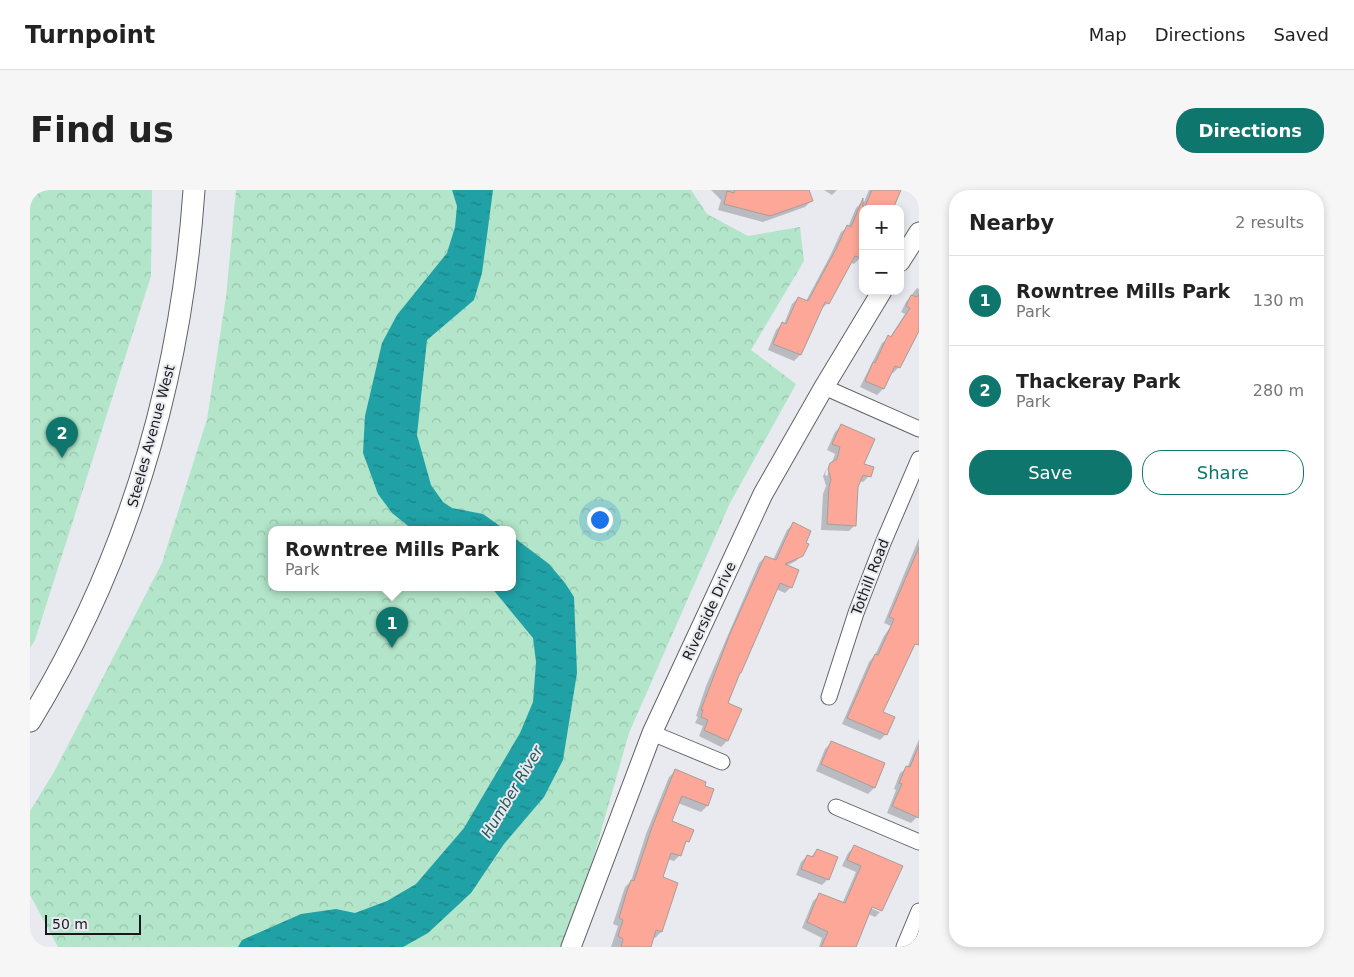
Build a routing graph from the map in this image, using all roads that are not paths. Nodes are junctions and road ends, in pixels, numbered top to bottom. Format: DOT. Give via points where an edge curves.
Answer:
graph roads {
  1 [pos="193,196"];
  2 [pos="919,232"];
  3 [pos="904,256"];
  4 [pos="880,295"];
  5 [pos="824,386"];
  6 [pos="919,429"];
  7 [pos="919,459"];
  8 [pos="829,697"];
  9 [pos="30,720"];
  10 [pos="652,732"];
  11 [pos="722,762"];
  12 [pos="836,807"];
  13 [pos="919,842"];
  14 [pos="919,910"];
  15 [pos="571,947"];
  16 [pos="904,947"];
  1 -- 9 [label="main road, Steeles Avenue West" via="188,268 179,321 166,390 145,468 95,598"];
  2 -- 3 [label="street"];
  4 -- 5 [label="street, Riverside Drive"];
  5 -- 6 [label="street"];
  5 -- 10 [label="street, Riverside Drive" via="763,494"];
  7 -- 8 [label="street, Tothill Road" via="859,604"];
  10 -- 11 [label="street"];
  10 -- 15 [label="street, Riverside Drive"];
  12 -- 13 [label="street"];
  14 -- 16 [label="street"];
}
